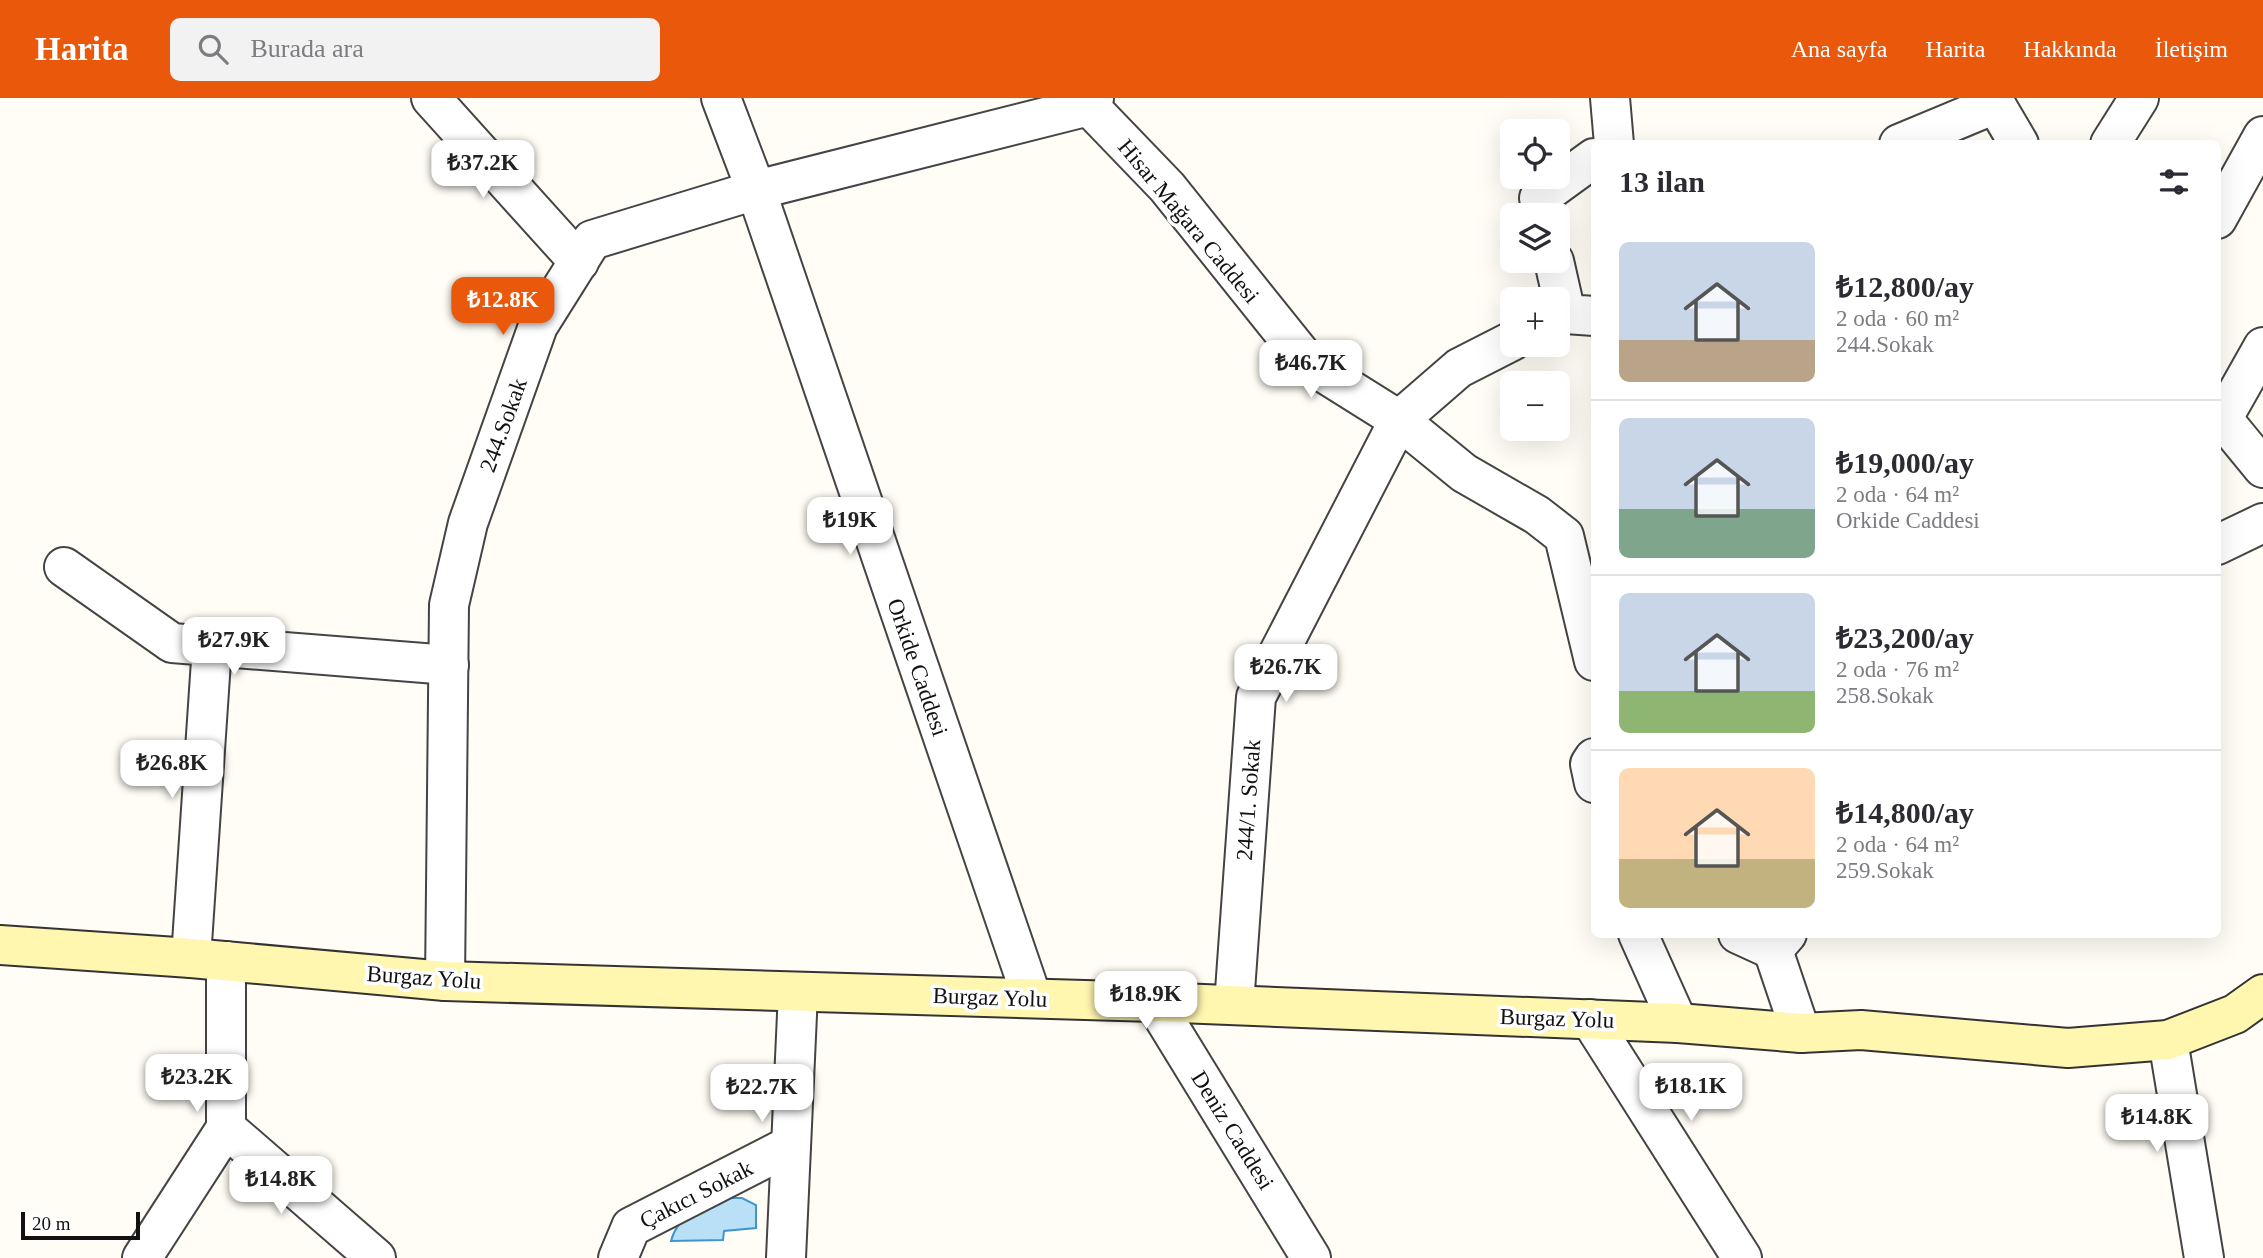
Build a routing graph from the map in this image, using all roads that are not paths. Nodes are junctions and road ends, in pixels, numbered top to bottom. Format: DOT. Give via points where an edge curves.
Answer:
graph roads {
  1 [pos="431,98"];
  2 [pos="721,98"];
  3 [pos="1610,98"];
  4 [pos="2139,98"];
  5 [pos="1090,101"];
  6 [pos="1993,101"];
  7 [pos="2263,136"];
  8 [pos="1614,140"];
  9 [pos="1908,140"];
  10 [pos="2017,140"];
  11 [pos="2113,140"];
  12 [pos="1591,160"];
  13 [pos="756,190"];
  14 [pos="1540,203"];
  15 [pos="2221,212"];
  16 [pos="579,262"];
  17 [pos="1558,273"];
  18 [pos="1573,316"];
  19 [pos="1500,347"];
  20 [pos="2263,347"];
  21 [pos="2221,413"];
  22 [pos="2221,416"];
  23 [pos="1399,420"];
  24 [pos="2263,468"];
  25 [pos="2263,523"];
  26 [pos="2221,543"];
  27 [pos="64,566"];
  28 [pos="212,646"];
  29 [pos="1591,648"];
  30 [pos="449,665"];
  31 [pos="1640,938"];
  32 [pos="1759,938"];
  33 [pos="1780,942"];
  34 [pos="0,945"];
  35 [pos="209,959"];
  36 [pos="445,981"];
  37 [pos="798,992"];
  38 [pos="2263,994"];
  39 [pos="1031,998"];
  40 [pos="1154,1002"];
  41 [pos="1234,1005"];
  42 [pos="1590,1019"];
  43 [pos="1678,1023"];
  44 [pos="1801,1033"];
  45 [pos="2168,1040"];
  46 [pos="226,1128"];
  47 [pos="791,1145"];
  48 [pos="142,1258"];
  49 [pos="376,1258"];
  50 [pos="618,1258"];
  51 [pos="786,1258"];
  52 [pos="1311,1258"];
  53 [pos="1742,1258"];
  54 [pos="2204,1258"];
  1 -- 16 [label="street"];
  2 -- 13 [label="street, Orkide Caddesi"];
  3 -- 8 [label="street"];
  4 -- 11 [label="street"];
  5 -- 13 [label="street, 244.Sokak"];
  5 -- 23 [label="street, Hisar Mağara Caddesi" via="1167,187 1308,363"];
  6 -- 9 [label="street"];
  6 -- 10 [label="street"];
  7 -- 15 [label="street"];
  12 -- 14 [label="street" via="1539,198"];
  13 -- 16 [label="street, 244.Sokak" via="592,240"];
  13 -- 39 [label="street, Orkide Caddesi"];
  16 -- 30 [label="street, 244.Sokak" via="538,326 468,523 449,605"];
  17 -- 18 [label="street"];
  19 -- 23 [label="street" via="1459,368"];
  20 -- 21 [label="street"];
  22 -- 24 [label="street"];
  23 -- 29 [label="street, Hisar Mağara Caddesi" via="1464,473 1564,536"];
  23 -- 41 [label="street, 244/1. Sokak" via="1256,697"];
  25 -- 26 [label="street"];
  27 -- 28 [label="street" via="172,643"];
  28 -- 30 [label="street"];
  28 -- 35 [label="street"];
  30 -- 36 [label="street, 244.Sokak"];
  31 -- 43 [label="street"];
  32 -- 33 [label="street"];
  33 -- 44 [label="street"];
  34 -- 35 [label="street, Burgaz Yolu"];
  35 -- 36 [label="street, Burgaz Yolu"];
  35 -- 46 [label="street"];
  36 -- 37 [label="street, Burgaz Yolu"];
  37 -- 39 [label="street, Burgaz Yolu"];
  37 -- 47 [label="street"];
  38 -- 45 [label="street, Burgaz Yolu" via="2235,1014"];
  39 -- 40 [label="street, Burgaz Yolu"];
  40 -- 41 [label="street, Burgaz Yolu"];
  40 -- 52 [label="street, Deniz Caddesi"];
  41 -- 42 [label="street, Burgaz Yolu"];
  42 -- 43 [label="street, Burgaz Yolu"];
  42 -- 53 [label="street"];
  43 -- 44 [label="street, Burgaz Yolu"];
  44 -- 45 [label="street, Burgaz Yolu" via="1861,1030 2068,1048"];
  45 -- 54 [label="street"];
  46 -- 48 [label="street"];
  46 -- 49 [label="street"];
  47 -- 50 [label="street, Çakıcı Sokak" via="631,1227"];
  47 -- 51 [label="street"];
}
